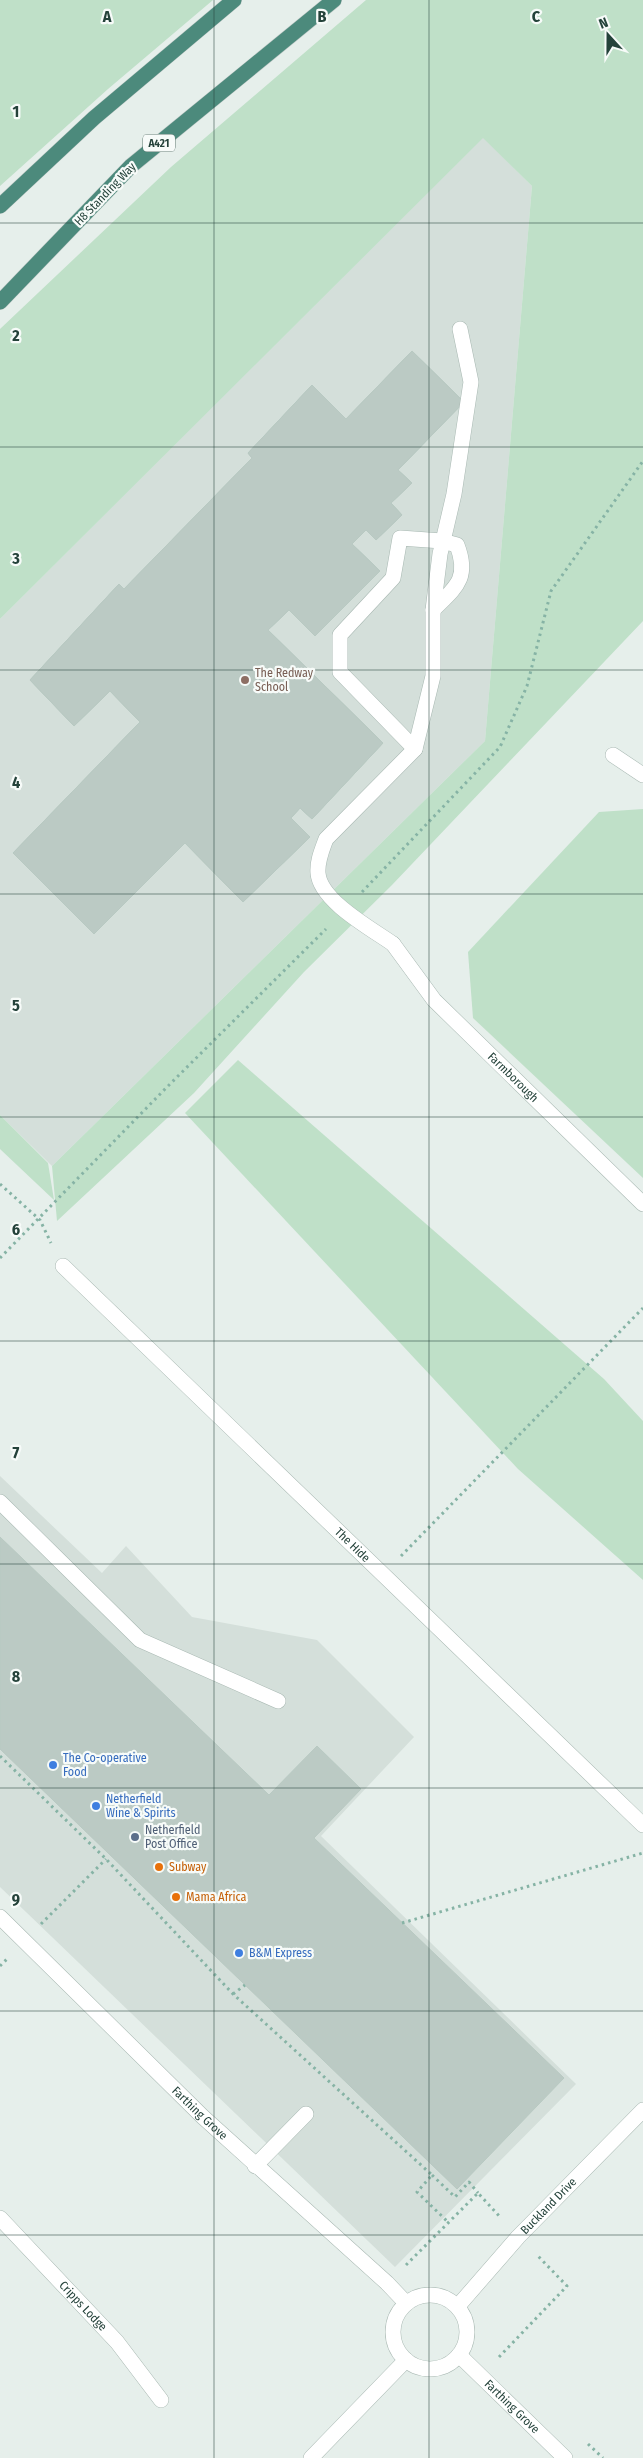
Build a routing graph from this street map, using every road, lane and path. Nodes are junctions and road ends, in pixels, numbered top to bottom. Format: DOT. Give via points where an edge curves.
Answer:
graph roads {
  1 [pos="234,0"];
  2 [pos="334,0"];
  3 [pos="0,206"];
  4 [pos="0,302"];
  5 [pos="460,329"];
  6 [pos="442,541"];
  7 [pos="433,610"];
  8 [pos="415,749"];
  9 [pos="613,755"];
  10 [pos="643,775"];
  11 [pos="0,1184"];
  12 [pos="643,1204"];
  13 [pos="40,1220"];
  14 [pos="63,1266"];
  15 [pos="643,1308"];
  16 [pos="0,1502"];
  17 [pos="383,1574"];
  18 [pos="278,1701"];
  19 [pos="0,1756"];
  20 [pos="643,1825"];
  21 [pos="643,1853"];
  22 [pos="106,1859"];
  23 [pos="0,1917"];
  24 [pos="402,1923"];
  25 [pos="24,1940"];
  26 [pos="0,1966"];
  27 [pos="244,1985"];
  28 [pos="233,1994"];
  29 [pos="643,2110"];
  30 [pos="306,2114"];
  31 [pos="255,2166"];
  32 [pos="432,2175"];
  33 [pos="478,2193"];
  34 [pos="0,2218"];
  35 [pos="449,2223"];
  36 [pos="518,2237"];
  37 [pos="387,2283"];
  38 [pos="406,2303"];
  39 [pos="458,2306"];
  40 [pos="459,2354"];
  41 [pos="406,2360"];
  42 [pos="506,2364"];
  43 [pos="161,2400"];
  44 [pos="582,2438"];
  45 [pos="311,2458"];
  46 [pos="565,2458"];
  47 [pos="603,2458"];
  1 -- 3 [label="highway" via="94,118"];
  2 -- 4 [label="highway, H8 Standing Way / A421" via="131,166"];
  5 -- 6 [label="street" via="471,382 454,494"];
  6 -- 7 [label="street"];
  6 -- 7 [label="street" via="458,545 462,572 459,584"];
  6 -- 8 [label="street" via="400,538 393,578 340,635 340,672"];
  7 -- 8 [label="street" via="432,676"];
  8 -- 12 [label="street, Farmborough" via="326,839 319,858 318,875 326,892 345,910 393,944 434,1000"];
  9 -- 10 [label="street"];
  11 -- 13 [label="path"];
  14 -- 17 [label="street, The Hide"];
  15 -- 17 [label="path"];
  16 -- 18 [label="street" via="140,1640"];
  17 -- 20 [label="street, The Hide"];
  19 -- 22 [label="path"];
  21 -- 24 [label="path"];
  22 -- 25 [label="path"];
  22 -- 28 [label="path"];
  23 -- 25 [label="street, Farthing Grove"];
  25 -- 26 [label="path"];
  25 -- 31 [label="street, Farthing Grove"];
  27 -- 28 [label="path"];
  28 -- 32 [label="path"];
  29 -- 36 [label="street, Buckland Drive"];
  30 -- 31 [label="street"];
  31 -- 37 [label="street, Farthing Grove"];
  32 -- 33 [label="path" via="455,2197 469,2182"];
  32 -- 35 [label="path" via="417,2192"];
  33 -- 35 [label="path"];
  33 -- 36 [label="path"];
  34 -- 43 [label="street, Cripps Lodge" via="117,2342"];
  35 -- 37 [label="path"];
  36 -- 39 [label="street, Buckland Drive"];
  36 -- 42 [label="path" via="567,2286 499,2357"];
  37 -- 38 [label="street, Farthing Grove"];
  38 -- 39 [label="street" via="425,2295 443,2297"];
  38 -- 41 [label="street" via="393,2326 394,2340"];
  39 -- 40 [label="street" via="466,2322 467,2334"];
  40 -- 41 [label="street" via="445,2366 432,2369"];
  40 -- 46 [label="street, Farthing Grove"];
  41 -- 45 [label="street"];
  44 -- 47 [label="path"];
}
